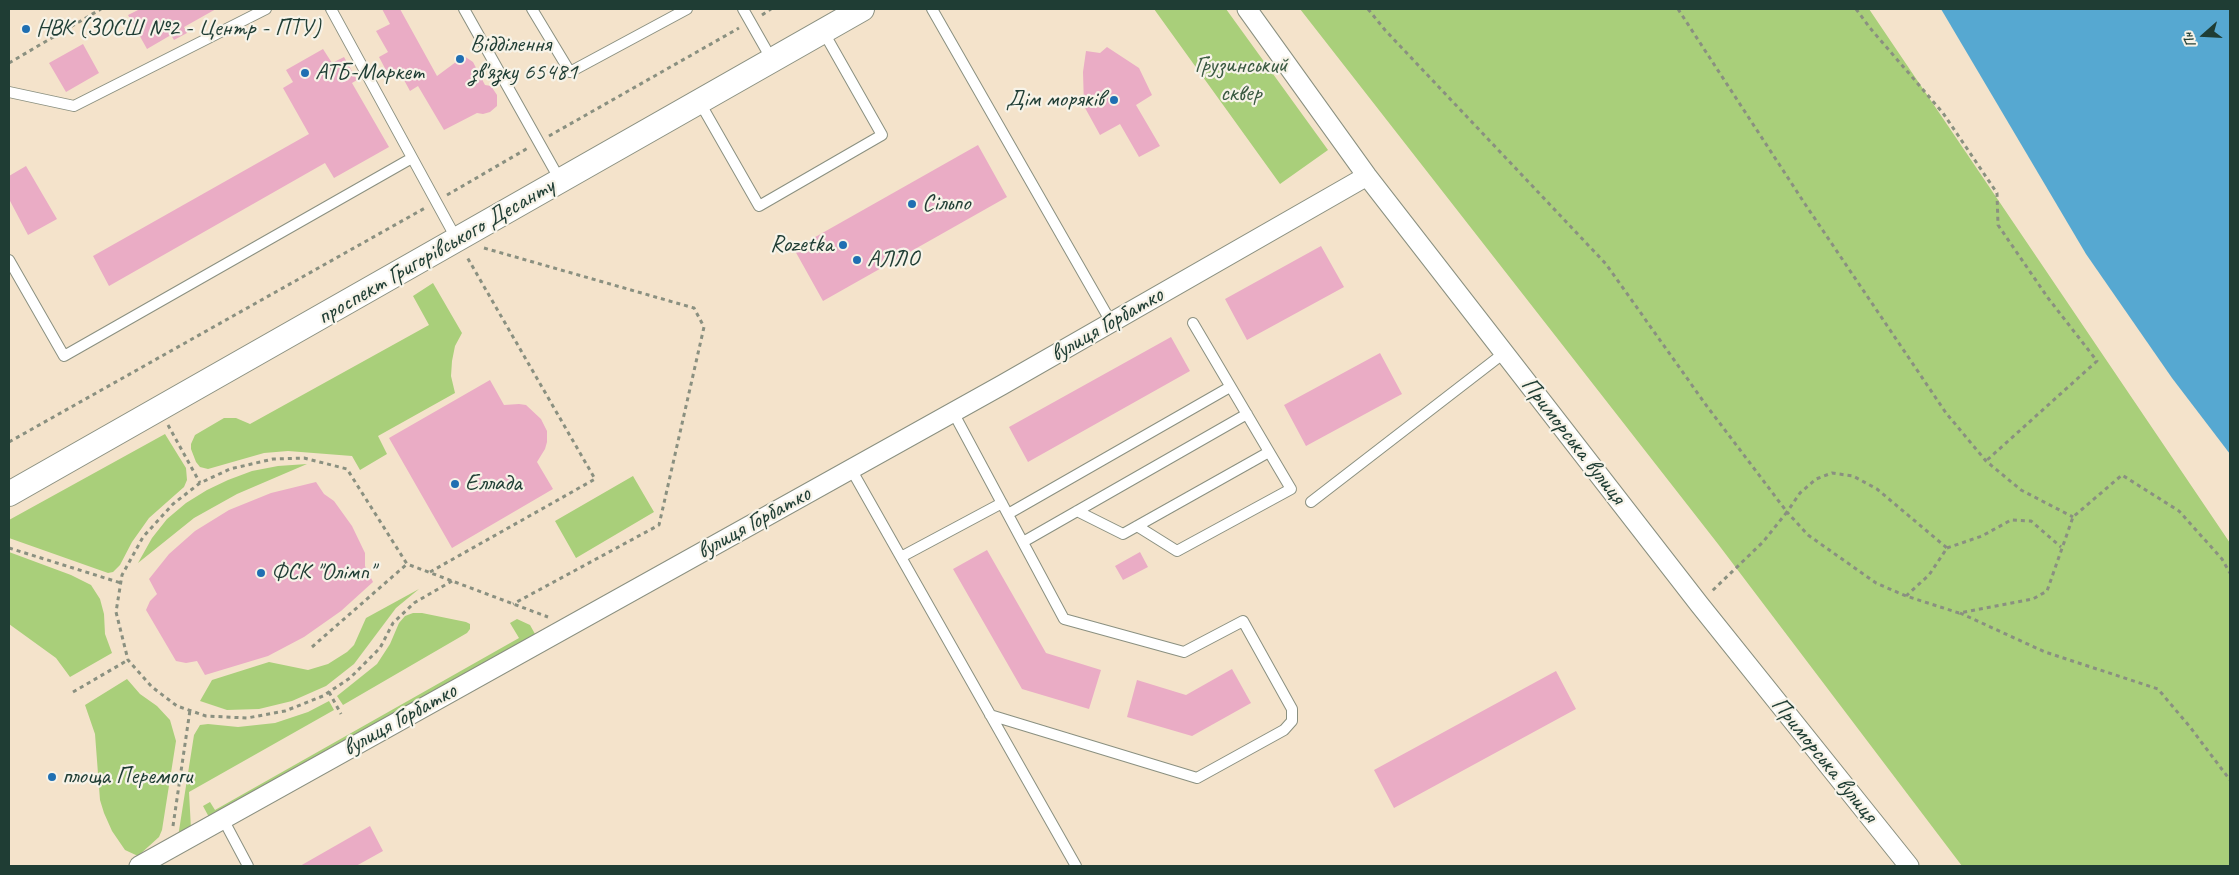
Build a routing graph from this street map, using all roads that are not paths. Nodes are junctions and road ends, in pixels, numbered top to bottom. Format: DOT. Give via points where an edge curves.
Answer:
graph roads {
  1 [pos="266,9"];
  2 [pos="331,9"];
  3 [pos="464,9"];
  4 [pos="532,9"];
  5 [pos="687,9"];
  6 [pos="743,9"];
  7 [pos="862,9"];
  8 [pos="932,9"];
  9 [pos="1247,9"];
  10 [pos="823,31"];
  11 [pos="772,60"];
  12 [pos="9,92"];
  13 [pos="699,101"];
  14 [pos="412,158"];
  15 [pos="1367,176"];
  16 [pos="560,180"];
  17 [pos="457,240"];
  18 [pos="9,260"];
  19 [pos="1111,322"];
  20 [pos="1193,323"];
  21 [pos="1504,352"];
  22 [pos="1230,387"];
  23 [pos="953,412"];
  24 [pos="1247,414"];
  25 [pos="1269,452"];
  26 [pos="851,469"];
  27 [pos="9,494"];
  28 [pos="1311,502"];
  29 [pos="1002,503"];
  30 [pos="1077,511"];
  31 [pos="1008,514"];
  32 [pos="1137,526"];
  33 [pos="1023,542"];
  34 [pos="900,557"];
  35 [pos="990,715"];
  36 [pos="223,819"];
  37 [pos="147,864"];
  38 [pos="248,866"];
  39 [pos="1076,866"];
  40 [pos="1909,866"];
  1 -- 12 [label="lane" via="74,106"];
  2 -- 14 [label="lane"];
  3 -- 16 [label="lane"];
  4 -- 5 [label="lane" via="570,72"];
  6 -- 11 [label="lane"];
  7 -- 10 [label="street, проспект Григорівського Десанту"];
  8 -- 19 [label="lane"];
  9 -- 15 [label="street, Приморська вулиця"];
  10 -- 11 [label="street, проспект Григорівського Десанту"];
  10 -- 13 [label="lane" via="882,135 759,206"];
  11 -- 13 [label="street, проспект Григорівського Десанту"];
  13 -- 16 [label="street, проспект Григорівського Десанту"];
  14 -- 17 [label="lane"];
  14 -- 18 [label="lane" via="64,356"];
  15 -- 19 [label="street, вулиця Горбатко"];
  15 -- 21 [label="street, Приморська вулиця"];
  16 -- 17 [label="street, проспект Григорівського Десанту"];
  17 -- 27 [label="street, проспект Григорівського Десанту"];
  19 -- 23 [label="street, вулиця Горбатко"];
  20 -- 22 [label="lane"];
  21 -- 28 [label="lane"];
  21 -- 40 [label="street, Приморська вулиця" via="1699,604"];
  22 -- 24 [label="lane"];
  22 -- 31 [label="lane"];
  23 -- 26 [label="street, вулиця Горбатко"];
  23 -- 29 [label="lane"];
  24 -- 25 [label="lane"];
  24 -- 30 [label="lane"];
  25 -- 32 [label="lane"];
  25 -- 32 [label="lane" via="1291,489 1177,551"];
  26 -- 34 [label="lane"];
  26 -- 36 [label="street, вулиця Горбатко"];
  29 -- 31 [label="lane"];
  29 -- 34 [label="lane"];
  30 -- 32 [label="lane" via="1123,534"];
  30 -- 33 [label="lane"];
  31 -- 33 [label="lane"];
  33 -- 35 [label="lane" via="1064,619 1184,652 1244,621 1292,709 1292,721 1284,730 1197,778"];
  34 -- 35 [label="lane"];
  35 -- 39 [label="lane"];
  36 -- 37 [label="street, вулиця Горбатко"];
  36 -- 38 [label="lane"];
}
